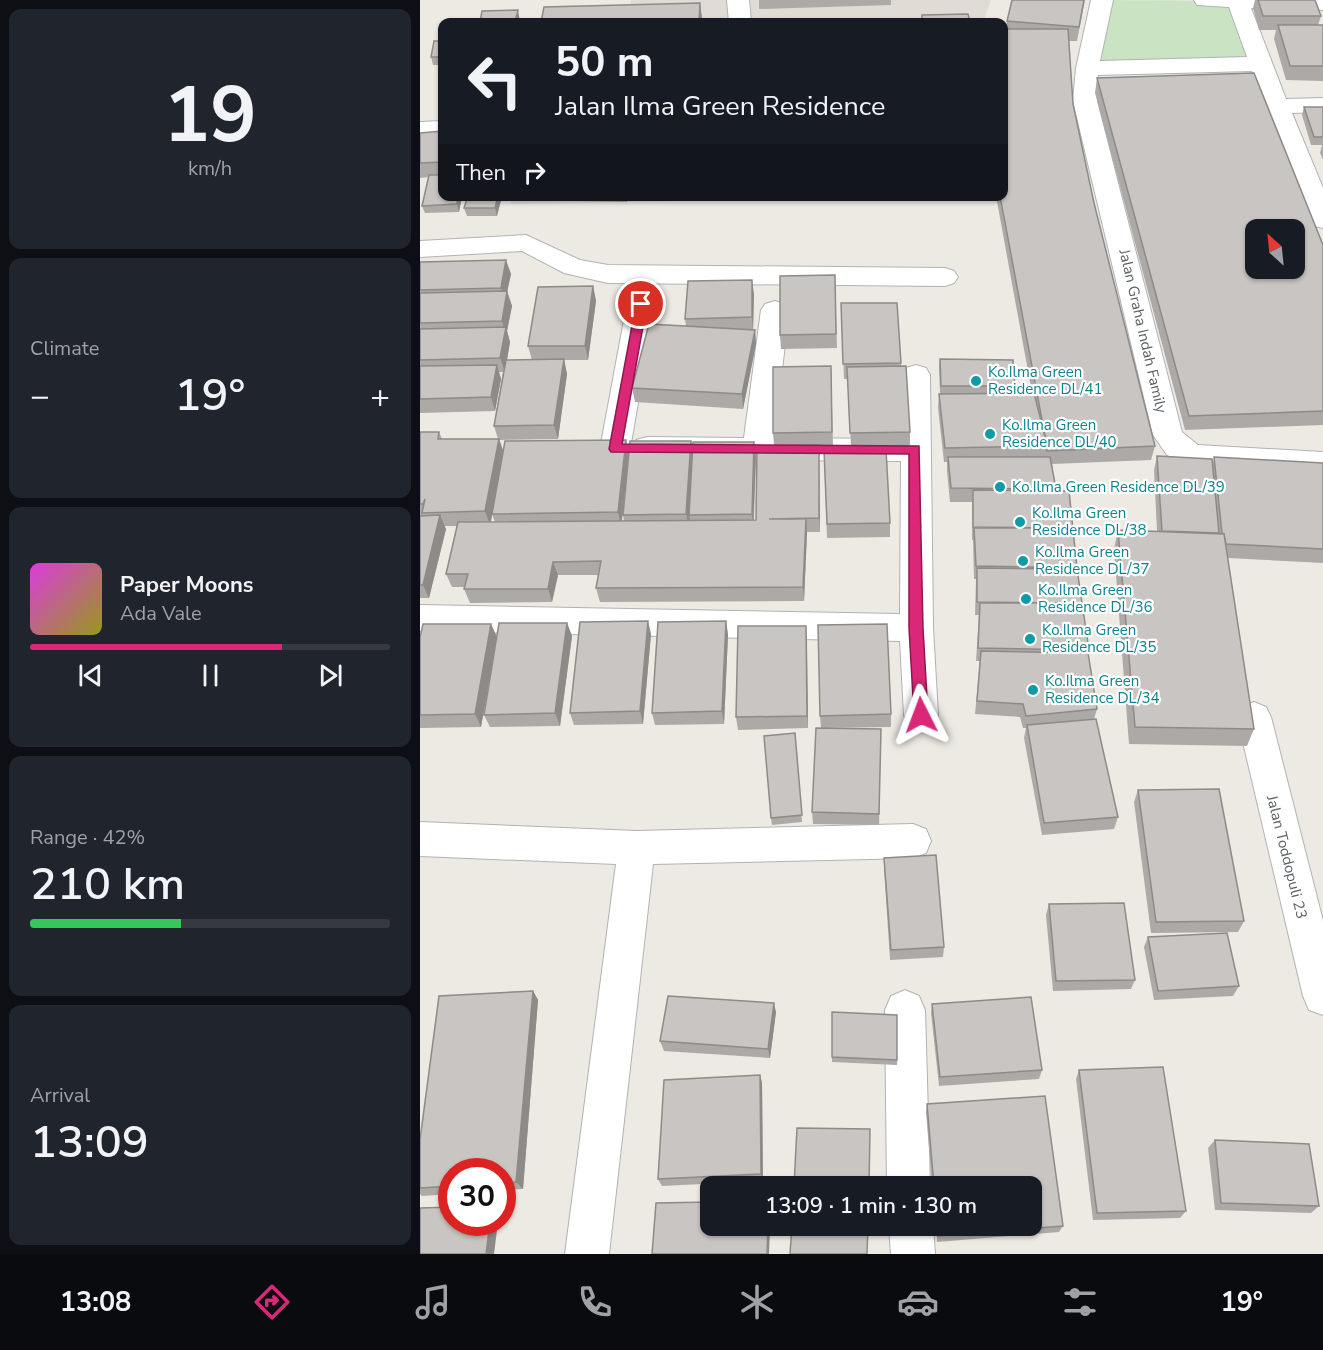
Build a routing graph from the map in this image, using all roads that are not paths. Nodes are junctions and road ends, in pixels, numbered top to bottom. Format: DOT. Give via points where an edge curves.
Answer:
graph roads {
  1 [pos="738,0"];
  2 [pos="1103,0"];
  3 [pos="1205,0"];
  4 [pos="1238,1"];
  5 [pos="1323,3"];
  6 [pos="740,18"];
  7 [pos="1259,64"];
  8 [pos="1087,68"];
  9 [pos="1323,105"];
  10 [pos="1279,106"];
  11 [pos="438,128"];
  12 [pos="420,129"];
  13 [pos="1323,220"];
  14 [pos="420,249"];
  15 [pos="945,278"];
  16 [pos="641,304"];
  17 [pos="775,310"];
  18 [pos="916,375"];
  19 [pos="758,447"];
  20 [pos="915,450"];
  21 [pos="1323,463"];
  22 [pos="420,618"];
  23 [pos="916,628"];
  24 [pos="921,715"];
  25 [pos="1254,717"];
  26 [pos="420,839"];
  27 [pos="913,841"];
  28 [pos="637,848"];
  29 [pos="1318,958"];
  30 [pos="1323,996"];
  31 [pos="905,1010"];
  32 [pos="909,1176"];
  33 [pos="912,1236"];
  34 [pos="587,1254"];
  35 [pos="913,1254"];
  1 -- 6 [label="street"];
  2 -- 8 [label="street, Jalan Graha Indah Family"];
  3 -- 4 [label="street"];
  4 -- 5 [label="street"];
  4 -- 7 [label="street"];
  7 -- 8 [label="street"];
  7 -- 10 [label="street"];
  8 -- 21 [label="street, Jalan Graha Indah Family" via="1088,116 1168,435 1177,447 1192,456"];
  9 -- 10 [label="street"];
  10 -- 13 [label="street"];
  11 -- 12 [label="street"];
  14 -- 15 [label="street" via="526,243 573,267 608,274"];
  16 -- 19 [label="street" via="604,448"];
  17 -- 19 [label="street"];
  18 -- 20 [label="street"];
  19 -- 20 [label="street"];
  20 -- 23 [label="street"];
  22 -- 23 [label="street"];
  23 -- 24 [label="street"];
  25 -- 29 [label="street, Jalan Toddopuli 23"];
  26 -- 28 [label="street"];
  27 -- 28 [label="street"];
  28 -- 34 [label="street"];
  29 -- 30 [label="street, Jalan Toddopuli 23"];
  31 -- 32 [label="street"];
  33 -- 35 [label="street"];
}
